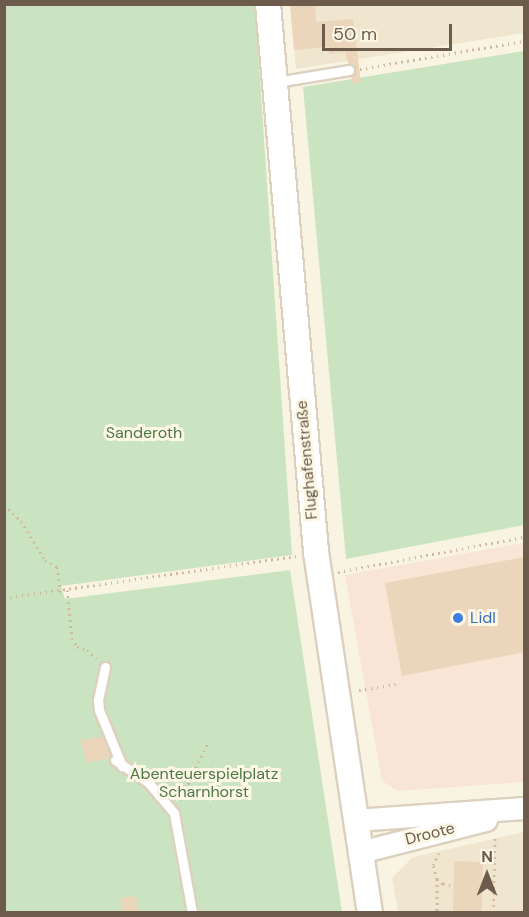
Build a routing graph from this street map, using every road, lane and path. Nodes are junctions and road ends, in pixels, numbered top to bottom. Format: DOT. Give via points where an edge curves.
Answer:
graph roads {
  1 [pos="268,4"];
  2 [pos="525,41"];
  3 [pos="349,70"];
  4 [pos="276,82"];
  5 [pos="4,505"];
  6 [pos="525,537"];
  7 [pos="316,552"];
  8 [pos="339,573"];
  9 [pos="67,590"];
  10 [pos="60,591"];
  11 [pos="4,598"];
  12 [pos="87,650"];
  13 [pos="105,666"];
  14 [pos="396,684"];
  15 [pos="359,690"];
  16 [pos="208,743"];
  17 [pos="525,808"];
  18 [pos="499,812"];
  19 [pos="174,813"];
  20 [pos="355,820"];
  21 [pos="495,833"];
  22 [pos="442,845"];
  23 [pos="360,852"];
  24 [pos="437,879"];
  25 [pos="453,886"];
  26 [pos="192,912"];
  27 [pos="370,912"];
  28 [pos="437,912"];
  29 [pos="493,912"];
  1 -- 4 [label="main road, Flughafenstraße"];
  2 -- 3 [label="path"];
  3 -- 4 [label="lane"];
  4 -- 7 [label="main road, Flughafenstraße"];
  5 -- 10 [label="path" via="21,521 45,560 57,567"];
  6 -- 8 [label="path"];
  7 -- 9 [label="path"];
  7 -- 20 [label="main road, Flughafenstraße"];
  9 -- 10 [label="path"];
  9 -- 12 [label="path" via="72,638 77,647"];
  10 -- 11 [label="path"];
  13 -- 19 [label="lane" via="99,710 118,763 148,782"];
  14 -- 15 [label="path"];
  16 -- 19 [label="path"];
  17 -- 18 [label="street, Droote"];
  18 -- 20 [label="street, Droote"];
  18 -- 23 [label="street, Droote" via="486,820"];
  19 -- 26 [label="lane"];
  20 -- 23 [label="main road, Flughafenstraße"];
  21 -- 29 [label="path"];
  22 -- 24 [label="path" via="433,866"];
  23 -- 27 [label="main road, Flughafenstraße"];
  24 -- 25 [label="path"];
  24 -- 28 [label="path"];
}
